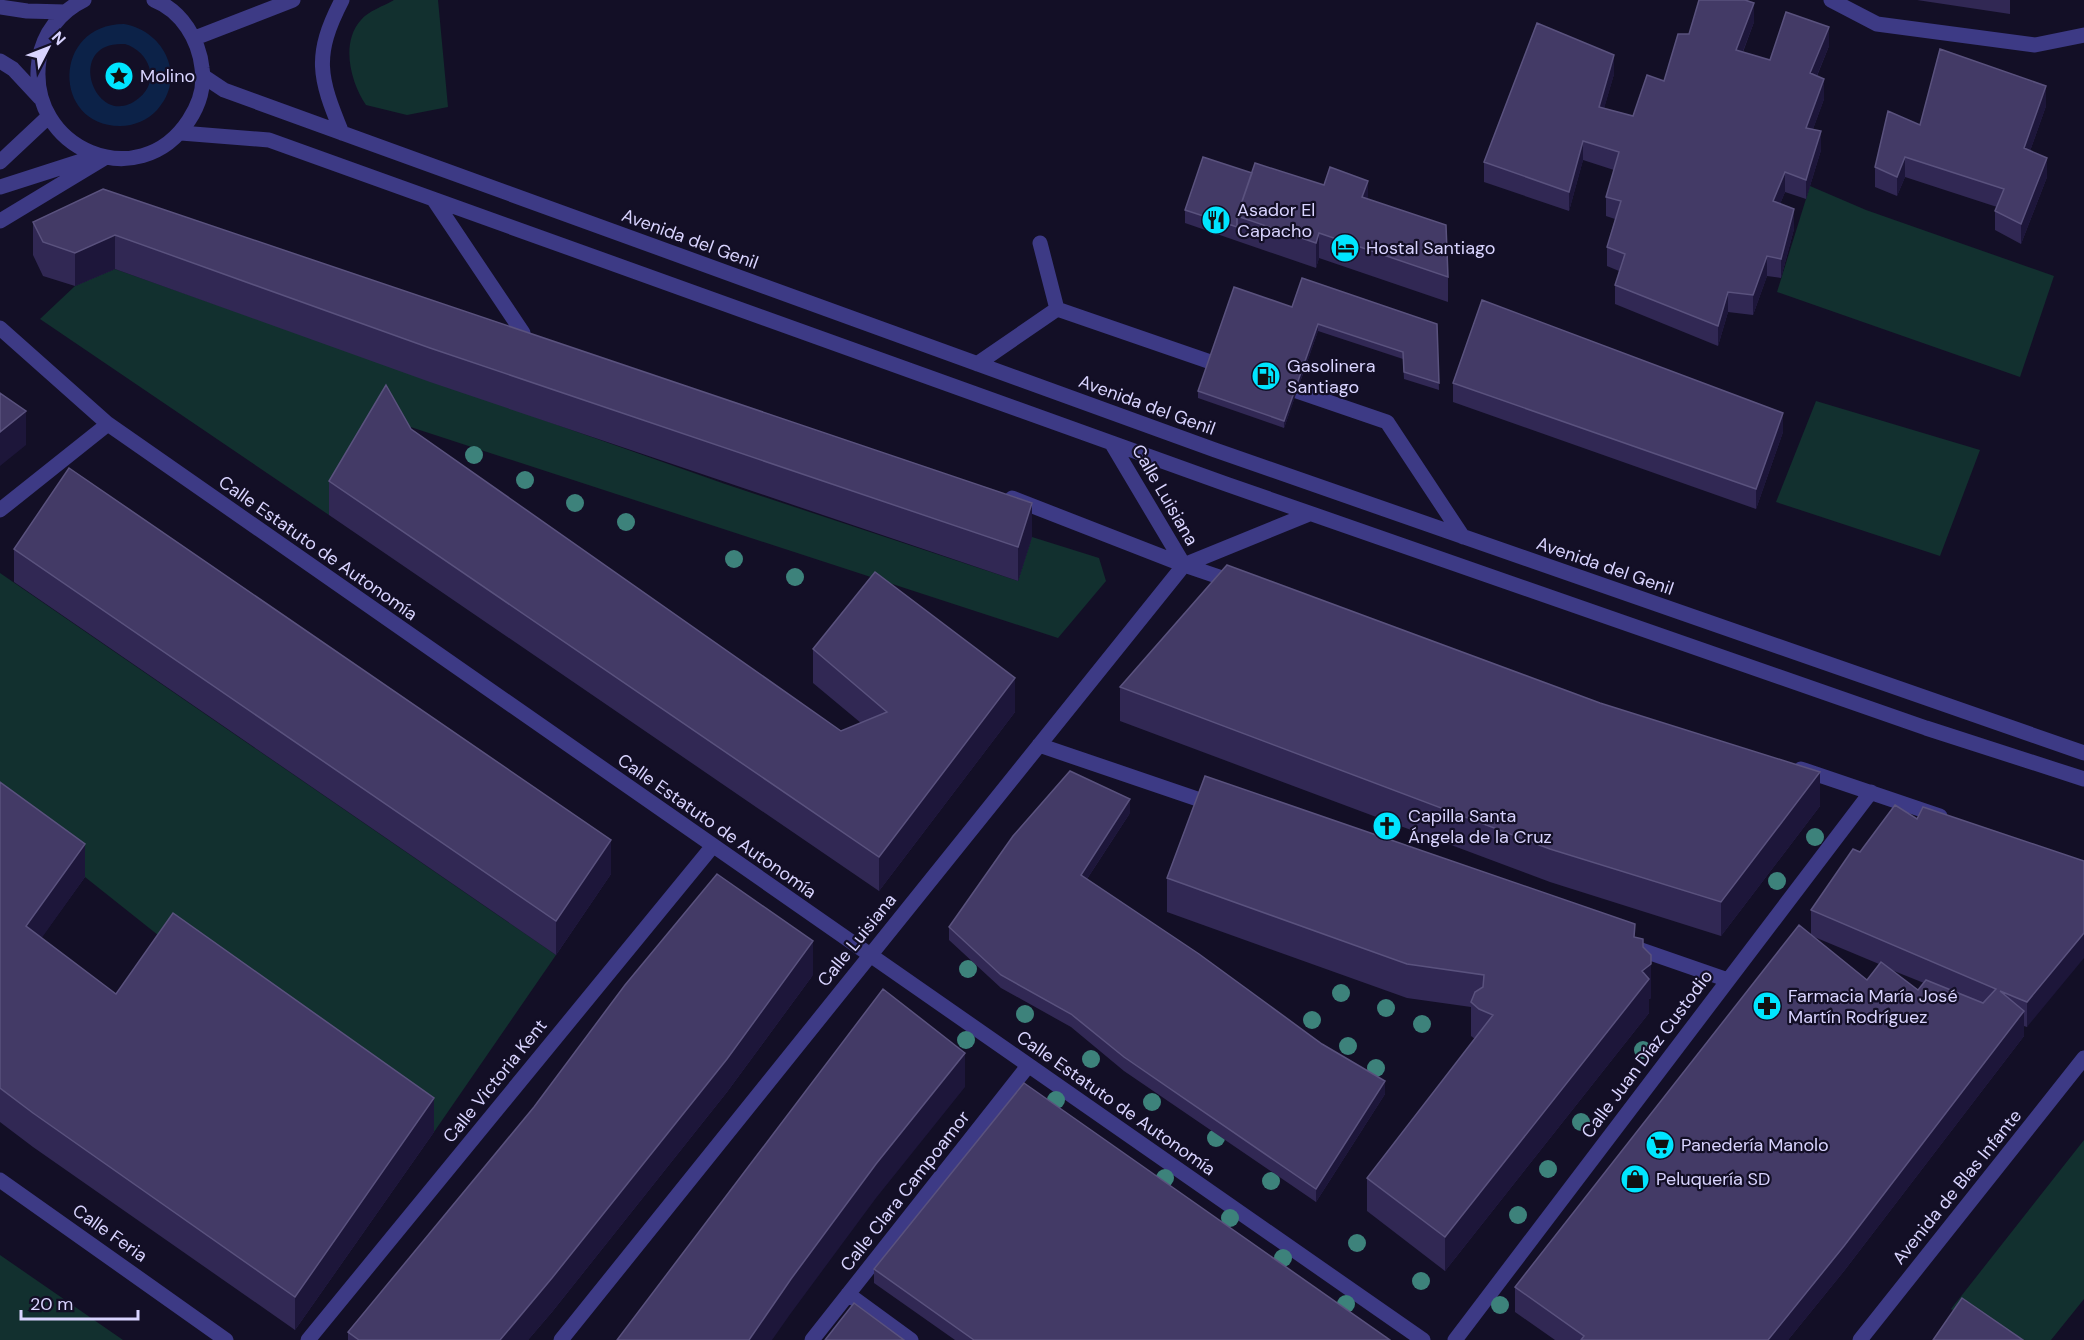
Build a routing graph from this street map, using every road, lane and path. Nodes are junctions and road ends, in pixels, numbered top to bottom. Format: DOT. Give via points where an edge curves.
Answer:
graph roads {
  1 [pos="83,0"];
  2 [pos="154,0"];
  3 [pos="293,0"];
  4 [pos="342,0"];
  5 [pos="1831,0"];
  6 [pos="0,7"];
  7 [pos="64,12"];
  8 [pos="2084,35"];
  9 [pos="195,38"];
  10 [pos="0,61"];
  11 [pos="203,76"];
  12 [pos="40,98"];
  13 [pos="48,117"];
  14 [pos="181,133"];
  15 [pos="342,133"];
  16 [pos="102,156"];
  17 [pos="0,162"];
  18 [pos="0,187"];
  19 [pos="434,200"];
  20 [pos="0,220"];
  21 [pos="1040,243"];
  22 [pos="1057,309"];
  23 [pos="500,326"];
  24 [pos="0,328"];
  25 [pos="977,364"];
  26 [pos="1244,373"];
  27 [pos="1266,381"];
  28 [pos="108,424"];
  29 [pos="1112,444"];
  30 [pos="1002,494"];
  31 [pos="0,510"];
  32 [pos="1309,514"];
  33 [pos="1463,537"];
  34 [pos="1184,565"];
  35 [pos="1251,588"];
  36 [pos="1039,745"];
  37 [pos="2084,753"];
  38 [pos="1791,766"];
  39 [pos="2084,779"];
  40 [pos="1871,792"];
  41 [pos="1231,810"];
  42 [pos="1959,822"];
  43 [pos="712,847"];
  44 [pos="1615,941"];
  45 [pos="869,956"];
  46 [pos="1728,980"];
  47 [pos="2084,1058"];
  48 [pos="1028,1066"];
  49 [pos="0,1180"];
  50 [pos="848,1294"];
  51 [pos="226,1340"];
  52 [pos="308,1340"];
  53 [pos="561,1340"];
  54 [pos="812,1340"];
  55 [pos="911,1340"];
  56 [pos="1423,1340"];
  57 [pos="1455,1340"];
  58 [pos="1860,1340"];
  1 -- 7 [label="street"];
  2 -- 9 [label="street" via="179,17"];
  3 -- 9 [label="street"];
  4 -- 15 [label="street" via="331,21 321,57 323,87"];
  5 -- 8 [label="street" via="1877,24 2035,45"];
  6 -- 7 [label="street"];
  7 -- 12 [label="street" via="49,30 40,52"];
  9 -- 11 [label="street"];
  10 -- 12 [label="street"];
  11 -- 14 [label="street" via="198,106"];
  11 -- 15 [label="street, Avenida del Genil" via="224,90"];
  12 -- 13 [label="street"];
  13 -- 16 [label="street" via="78,147"];
  13 -- 17 [label="street"];
  14 -- 16 [label="street" via="147,154 126,158"];
  14 -- 19 [label="street" via="269,140"];
  15 -- 25 [label="street, Avenida del Genil"];
  16 -- 18 [label="street"];
  16 -- 20 [label="street"];
  19 -- 23 [label="street" via="528,335"];
  19 -- 29 [label="street"];
  21 -- 22 [label="street"];
  22 -- 25 [label="street"];
  22 -- 26 [label="street"];
  24 -- 28 [label="street, Calle Estatuto de Autonomía"];
  25 -- 33 [label="street, Avenida del Genil"];
  27 -- 33 [label="street" via="1387,422"];
  28 -- 31 [label="street"];
  28 -- 43 [label="street, Calle Estatuto de Autonomía"];
  29 -- 32 [label="street"];
  29 -- 34 [label="street, Calle Luisiana"];
  30 -- 34 [label="street"];
  32 -- 34 [label="street, Calle Luisiana"];
  32 -- 39 [label="street"];
  33 -- 37 [label="street, Avenida del Genil"];
  34 -- 35 [label="street"];
  34 -- 36 [label="street, Calle Luisiana"];
  36 -- 41 [label="street"];
  36 -- 45 [label="street, Calle Luisiana"];
  38 -- 40 [label="street"];
  40 -- 42 [label="street"];
  40 -- 46 [label="street, Calle Juan Díaz Custodio"];
  43 -- 45 [label="street, Calle Estatuto de Autonomía"];
  43 -- 52 [label="street, Calle Victoria Kent"];
  44 -- 46 [label="street"];
  45 -- 48 [label="street, Calle Estatuto de Autonomía"];
  45 -- 53 [label="street, Calle Luisiana"];
  46 -- 57 [label="street, Calle Juan Díaz Custodio"];
  47 -- 58 [label="street, Avenida de Blas Infante"];
  48 -- 50 [label="street, Calle Clara Campoamor"];
  48 -- 56 [label="street, Calle Estatuto de Autonomía"];
  49 -- 51 [label="street, Calle Feria"];
  50 -- 54 [label="street, Calle Clara Campoamor"];
  50 -- 55 [label="street"];
}
